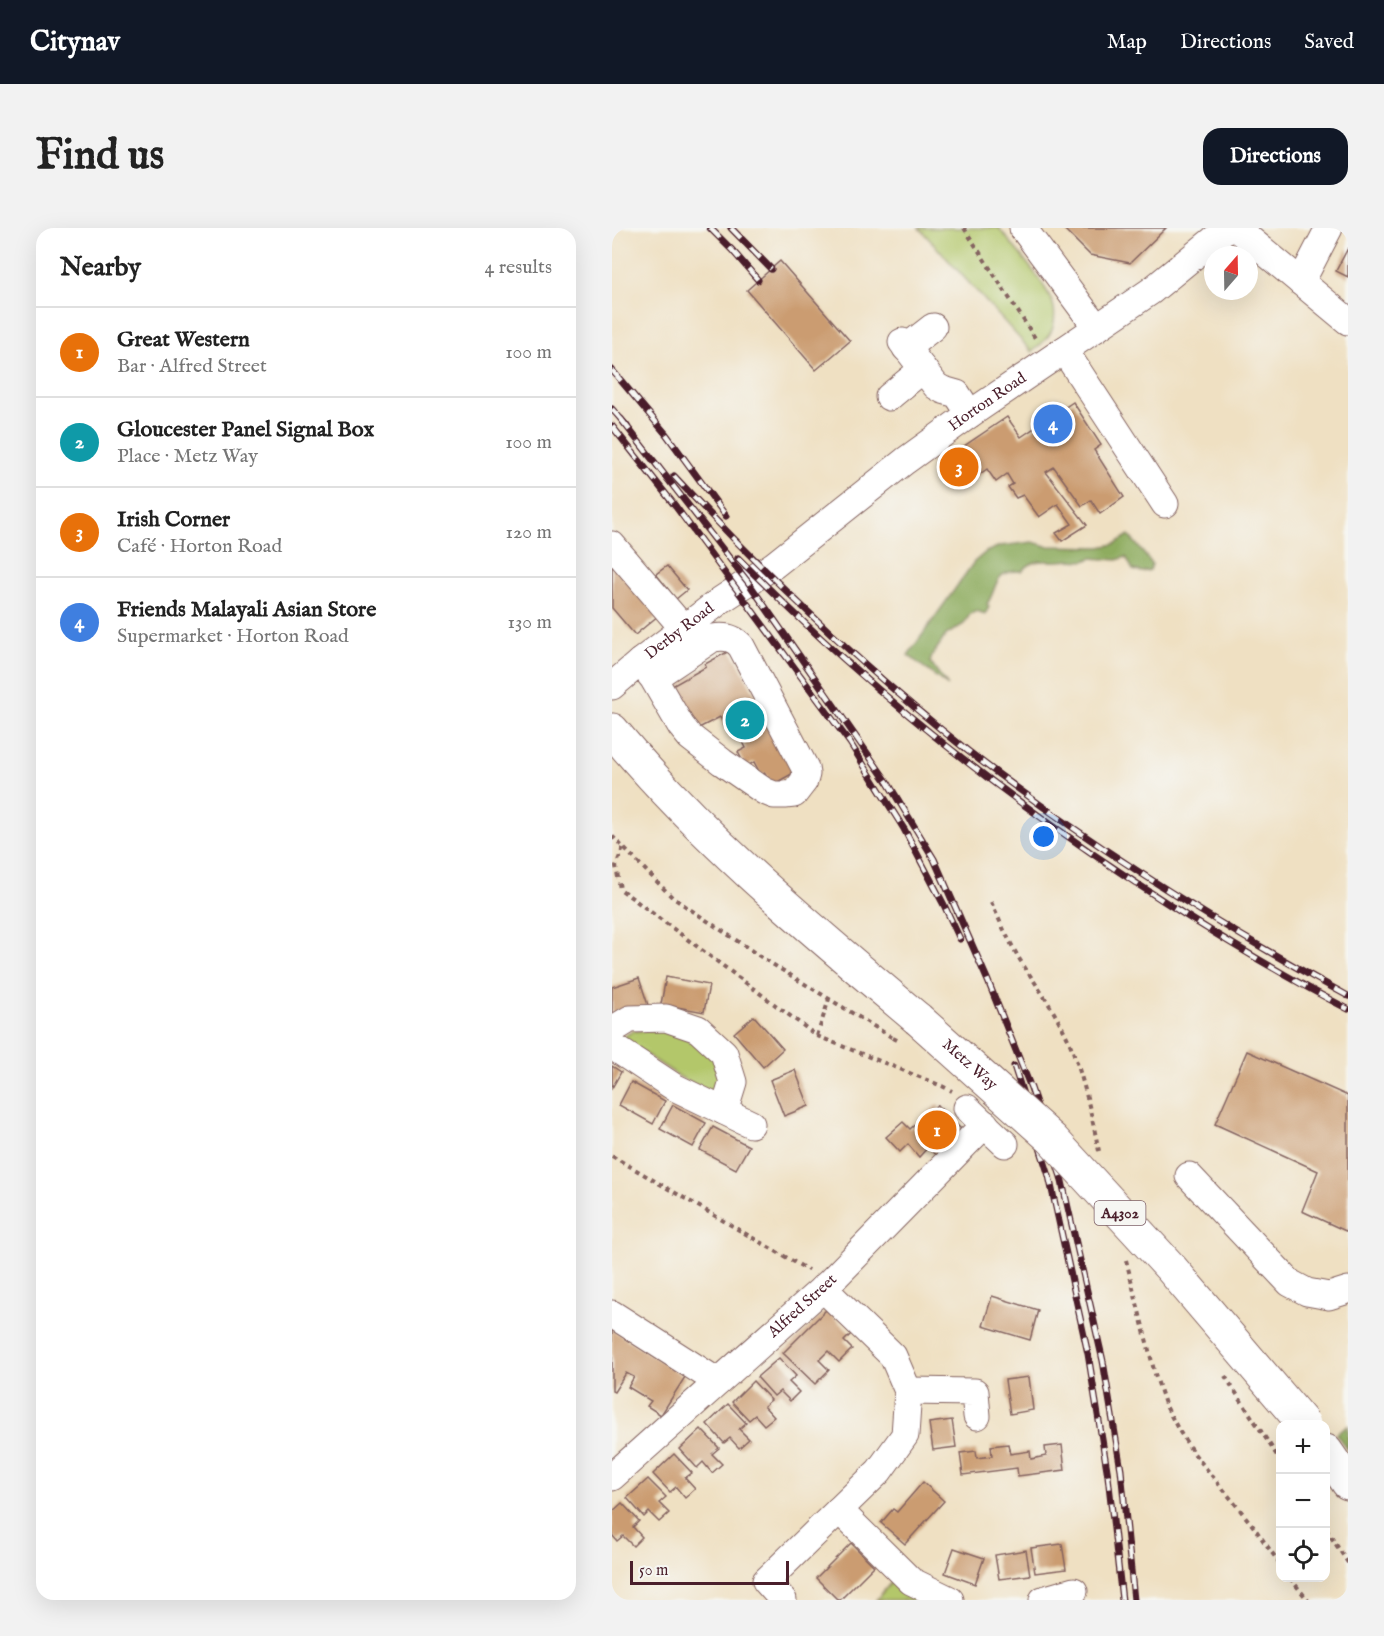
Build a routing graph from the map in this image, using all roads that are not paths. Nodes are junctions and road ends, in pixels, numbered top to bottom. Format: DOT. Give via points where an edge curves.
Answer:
graph roads {
  1 [pos="1023,228"];
  2 [pos="1228,228"];
  3 [pos="1236,228"];
  4 [pos="1329,228"];
  5 [pos="1301,282"];
  6 [pos="1348,321"];
  7 [pos="933,327"];
  8 [pos="1097,328"];
  9 [pos="1064,350"];
  10 [pos="923,369"];
  11 [pos="888,397"];
  12 [pos="970,414"];
  13 [pos="1165,504"];
  14 [pos="612,545"];
  15 [pos="721,600"];
  16 [pos="684,629"];
  17 [pos="647,670"];
  18 [pos="612,686"];
  19 [pos="612,730"];
  20 [pos="612,1030"];
  21 [pos="612,1046"];
  22 [pos="724,1111"];
  23 [pos="751,1124"];
  24 [pos="1005,1144"];
  25 [pos="1189,1176"];
  26 [pos="826,1285"];
  27 [pos="1348,1290"];
  28 [pos="612,1314"];
  29 [pos="718,1382"];
  30 [pos="908,1390"];
  31 [pos="976,1416"];
  32 [pos="1300,1420"];
  33 [pos="1348,1473"];
  34 [pos="612,1477"];
  35 [pos="1348,1483"];
  36 [pos="839,1510"];
  37 [pos="1074,1591"];
  38 [pos="783,1600"];
  39 [pos="950,1600"];
  40 [pos="1043,1600"];
  1 -- 8 [label="street"];
  2 -- 8 [label="street, Horton Road" via="1151,291"];
  3 -- 5 [label="street"];
  4 -- 5 [label="street"];
  5 -- 6 [label="street"];
  7 -- 10 [label="street" via="904,345"];
  8 -- 9 [label="street, Horton Road"];
  9 -- 12 [label="street, Horton Road"];
  9 -- 13 [label="street"];
  10 -- 11 [label="street"];
  10 -- 12 [label="street" via="936,386 957,394"];
  12 -- 15 [label="street, Horton Road" via="774,565"];
  14 -- 16 [label="street"];
  15 -- 16 [label="street, Derby Road"];
  16 -- 17 [label="street, Derby Road"];
  17 -- 17 [label="street" via="681,726 722,762 774,795 794,794 800,788 805,768 736,641 713,638"];
  17 -- 18 [label="street, Derby Road"];
  19 -- 32 [label="main road, Metz Way / A4302, bridge" via="670,796 906,1028 1052,1139 1170,1267"];
  20 -- 22 [label="street" via="630,1019 666,1018 698,1029 724,1053 734,1082"];
  21 -- 22 [label="street" via="674,1087"];
  22 -- 23 [label="street"];
  24 -- 26 [label="street, Alfred Street" via="976,1116"];
  25 -- 27 [label="street" via="1290,1283 1307,1292 1329,1296"];
  26 -- 29 [label="street, Alfred Street"];
  26 -- 30 [label="street" via="893,1356"];
  28 -- 29 [label="street"];
  29 -- 34 [label="street, Alfred Street"];
  30 -- 31 [label="street" via="975,1392"];
  30 -- 36 [label="street" via="905,1435 879,1471"];
  33 -- 35 [label="main road" via="1326,1451"];
  36 -- 38 [label="street" via="766,1581"];
  36 -- 39 [label="street" via="911,1581"];
  37 -- 40 [label="street"];
}
